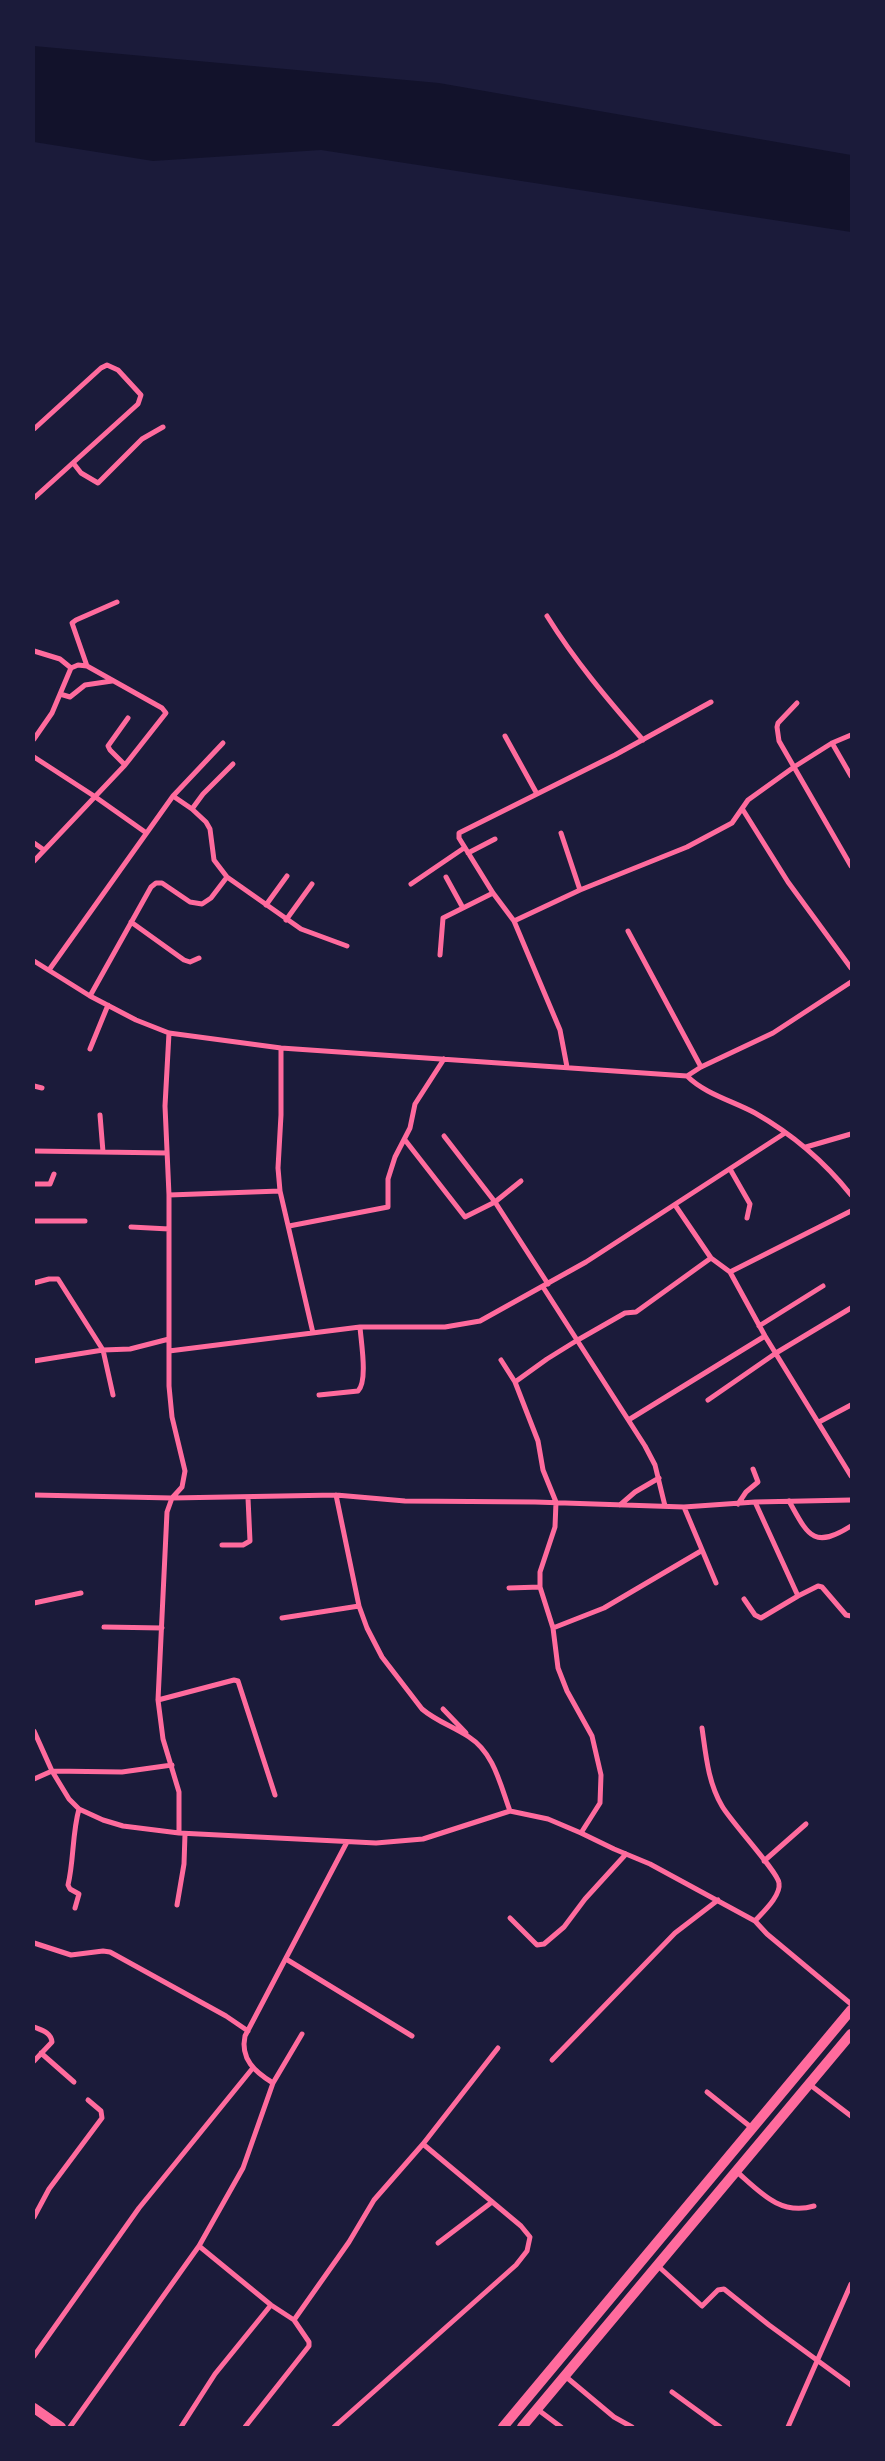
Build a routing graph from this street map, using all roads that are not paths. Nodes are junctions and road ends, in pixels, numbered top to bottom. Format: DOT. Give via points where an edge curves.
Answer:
graph roads {
  1 [pos="163,427"];
  2 [pos="34,429"];
  3 [pos="74,464"];
  4 [pos="34,498"];
  5 [pos="117,602"];
  6 [pos="547,616"];
  7 [pos="34,652"];
  8 [pos="87,666"];
  9 [pos="71,668"];
  10 [pos="113,681"];
  11 [pos="60,694"];
  12 [pos="711,702"];
  13 [pos="797,703"];
  14 [pos="128,718"];
  15 [pos="505,736"];
  16 [pos="851,736"];
  17 [pos="34,739"];
  18 [pos="643,740"];
  19 [pos="224,743"];
  20 [pos="832,743"];
  21 [pos="34,757"];
  22 [pos="233,764"];
  23 [pos="125,765"];
  24 [pos="794,767"];
  25 [pos="851,776"];
  26 [pos="537,794"];
  27 [pos="94,796"];
  28 [pos="172,796"];
  29 [pos="192,809"];
  30 [pos="743,810"];
  31 [pos="145,832"];
  32 [pos="561,833"];
  33 [pos="495,839"];
  34 [pos="34,843"];
  35 [pos="464,848"];
  36 [pos="44,850"];
  37 [pos="468,852"];
  38 [pos="34,861"];
  39 [pos="851,866"];
  40 [pos="287,876"];
  41 [pos="227,877"];
  42 [pos="446,877"];
  43 [pos="312,884"];
  44 [pos="411,884"];
  45 [pos="580,890"];
  46 [pos="493,893"];
  47 [pos="266,906"];
  48 [pos="463,908"];
  49 [pos="286,920"];
  50 [pos="514,921"];
  51 [pos="131,922"];
  52 [pos="628,932"];
  53 [pos="347,946"];
  54 [pos="440,955"];
  55 [pos="199,958"];
  56 [pos="34,962"];
  57 [pos="851,968"];
  58 [pos="49,970"];
  59 [pos="851,982"];
  60 [pos="90,996"];
  61 [pos="108,1005"];
  62 [pos="169,1033"];
  63 [pos="280,1048"];
  64 [pos="90,1049"];
  65 [pos="446,1060"];
  66 [pos="567,1067"];
  67 [pos="701,1067"];
  68 [pos="687,1076"];
  69 [pos="34,1086"];
  70 [pos="42,1088"];
  71 [pos="100,1115"];
  72 [pos="785,1132"];
  73 [pos="851,1134"];
  74 [pos="444,1136"];
  75 [pos="408,1143"];
  76 [pos="806,1147"];
  77 [pos="34,1151"];
  78 [pos="103,1152"];
  79 [pos="167,1153"];
  80 [pos="730,1169"];
  81 [pos="54,1174"];
  82 [pos="520,1181"];
  83 [pos="34,1184"];
  84 [pos="280,1191"];
  85 [pos="169,1195"];
  86 [pos="851,1195"];
  87 [pos="495,1202"];
  88 [pos="675,1205"];
  89 [pos="851,1211"];
  90 [pos="748,1218"];
  91 [pos="85,1220"];
  92 [pos="34,1221"];
  93 [pos="289,1226"];
  94 [pos="130,1227"];
  95 [pos="169,1229"];
  96 [pos="711,1258"];
  97 [pos="732,1270"];
  98 [pos="34,1283"];
  99 [pos="548,1284"];
  100 [pos="823,1286"];
  101 [pos="543,1287"];
  102 [pos="851,1308"];
  103 [pos="761,1325"];
  104 [pos="360,1327"];
  105 [pos="313,1333"];
  106 [pos="765,1336"];
  107 [pos="169,1340"];
  108 [pos="576,1342"];
  109 [pos="103,1350"];
  110 [pos="169,1351"];
  111 [pos="778,1352"];
  112 [pos="501,1360"];
  113 [pos="34,1361"];
  114 [pos="515,1382"];
  115 [pos="112,1395"];
  116 [pos="319,1395"];
  117 [pos="708,1400"];
  118 [pos="851,1405"];
  119 [pos="630,1419"];
  120 [pos="823,1420"];
  121 [pos="752,1469"];
  122 [pos="851,1476"];
  123 [pos="659,1478"];
  124 [pos="34,1495"];
  125 [pos="336,1495"];
  126 [pos="172,1498"];
  127 [pos="248,1498"];
  128 [pos="851,1500"];
  129 [pos="788,1501"];
  130 [pos="556,1502"];
  131 [pos="755,1502"];
  132 [pos="738,1504"];
  133 [pos="620,1505"];
  134 [pos="664,1506"];
  135 [pos="684,1507"];
  136 [pos="851,1526"];
  137 [pos="222,1545"];
  138 [pos="701,1552"];
  139 [pos="716,1583"];
  140 [pos="540,1586"];
  141 [pos="510,1588"];
  142 [pos="81,1593"];
  143 [pos="798,1596"];
  144 [pos="744,1599"];
  145 [pos="34,1603"];
  146 [pos="359,1606"];
  147 [pos="851,1616"];
  148 [pos="282,1618"];
  149 [pos="104,1627"];
  150 [pos="162,1628"];
  151 [pos="553,1628"];
  152 [pos="158,1700"];
  153 [pos="443,1709"];
  154 [pos="702,1728"];
  155 [pos="34,1730"];
  156 [pos="470,1738"];
  157 [pos="172,1765"];
  158 [pos="52,1770"];
  159 [pos="34,1779"];
  160 [pos="274,1795"];
  161 [pos="80,1808"];
  162 [pos="510,1810"];
  163 [pos="806,1824"];
  164 [pos="581,1833"];
  165 [pos="182,1834"];
  166 [pos="347,1842"];
  167 [pos="626,1854"];
  168 [pos="764,1861"];
  169 [pos="718,1900"];
  170 [pos="178,1906"];
  171 [pos="75,1908"];
  172 [pos="510,1918"];
  173 [pos="755,1921"];
  174 [pos="34,1943"];
  175 [pos="286,1959"];
  176 [pos="851,2004"];
  177 [pos="851,2010"];
  178 [pos="34,2026"];
  179 [pos="248,2030"];
  180 [pos="302,2034"];
  181 [pos="851,2035"];
  182 [pos="412,2036"];
  183 [pos="498,2048"];
  184 [pos="41,2053"];
  185 [pos="552,2060"];
  186 [pos="34,2061"];
  187 [pos="252,2069"];
  188 [pos="74,2082"];
  189 [pos="273,2083"];
  190 [pos="809,2084"];
  191 [pos="707,2092"];
  192 [pos="88,2100"];
  193 [pos="851,2116"];
  194 [pos="752,2128"];
  195 [pos="423,2144"];
  196 [pos="736,2171"];
  197 [pos="492,2202"];
  198 [pos="814,2206"];
  199 [pos="34,2217"];
  200 [pos="438,2243"];
  201 [pos="199,2246"];
  202 [pos="658,2266"];
  203 [pos="850,2286"];
  204 [pos="607,2302"];
  205 [pos="271,2305"];
  206 [pos="619,2311"];
  207 [pos="294,2320"];
  208 [pos="34,2356"];
  209 [pos="818,2359"];
  210 [pos="565,2376"];
  211 [pos="851,2384"];
  212 [pos="672,2392"];
  213 [pos="34,2408"];
  214 [pos="537,2409"];
  215 [pos="61,2427"];
  216 [pos="70,2427"];
  217 [pos="181,2427"];
  218 [pos="245,2427"];
  219 [pos="334,2427"];
  220 [pos="503,2427"];
  221 [pos="522,2427"];
  222 [pos="561,2427"];
  223 [pos="632,2427"];
  224 [pos="720,2427"];
  225 [pos="788,2427"];
  1 -- 3 [label="street" via="142,439 98,483 81,473"];
  2 -- 3 [label="street" via="101,368 107,365 118,370 141,395 141,401"];
  3 -- 4 [label="street"];
  5 -- 8 [label="street" via="72,623"];
  6 -- 18 [label="street" via="599,690"];
  7 -- 9 [label="street" via="60,659"];
  8 -- 9 [label="street"];
  8 -- 10 [label="street"];
  9 -- 11 [label="street"];
  10 -- 11 [label="street" via="85,684 70,697"];
  10 -- 23 [label="street" via="166,713"];
  11 -- 17 [label="street" via="52,713"];
  12 -- 18 [label="street"];
  13 -- 24 [label="street" via="777,727 779,742"];
  14 -- 23 [label="street" via="108,746"];
  15 -- 26 [label="street"];
  16 -- 20 [label="street"];
  18 -- 26 [label="street"];
  19 -- 28 [label="street"];
  20 -- 24 [label="street"];
  20 -- 25 [label="street"];
  21 -- 27 [label="street"];
  22 -- 29 [label="street"];
  23 -- 27 [label="street"];
  24 -- 30 [label="street" via="748,800"];
  24 -- 39 [label="street"];
  26 -- 35 [label="street" via="459,833"];
  27 -- 31 [label="street"];
  27 -- 36 [label="street"];
  28 -- 29 [label="street"];
  28 -- 31 [label="street"];
  29 -- 41 [label="street" via="210,829 214,860"];
  30 -- 45 [label="street" via="732,823 687,847"];
  30 -- 57 [label="street" via="788,882"];
  31 -- 58 [label="street"];
  32 -- 45 [label="street"];
  33 -- 37 [label="street"];
  34 -- 36 [label="street"];
  35 -- 37 [label="street"];
  35 -- 44 [label="street"];
  36 -- 38 [label="street"];
  37 -- 46 [label="street"];
  40 -- 47 [label="street"];
  41 -- 47 [label="street"];
  41 -- 51 [label="street" via="206,902 196,905 169,886 156,883"];
  42 -- 48 [label="street"];
  43 -- 49 [label="street"];
  45 -- 50 [label="street"];
  46 -- 48 [label="street"];
  46 -- 50 [label="street"];
  47 -- 49 [label="street"];
  48 -- 54 [label="street" via="442,920"];
  49 -- 53 [label="street" via="314,935"];
  50 -- 66 [label="street" via="560,1030"];
  51 -- 55 [label="street" via="184,960 190,962"];
  51 -- 60 [label="street"];
  52 -- 67 [label="street"];
  56 -- 58 [label="street"];
  58 -- 60 [label="street"];
  59 -- 67 [label="street" via="773,1033"];
  60 -- 61 [label="street"];
  61 -- 62 [label="street"];
  61 -- 64 [label="street"];
  62 -- 63 [label="street"];
  62 -- 79 [label="street" via="165,1106"];
  63 -- 65 [label="street"];
  63 -- 84 [label="street"];
  65 -- 66 [label="street"];
  65 -- 75 [label="street" via="418,1096"];
  66 -- 68 [label="street"];
  67 -- 68 [label="street"];
  68 -- 72 [label="street" via="702,1088"];
  69 -- 70 [label="street"];
  71 -- 78 [label="street"];
  72 -- 76 [label="street"];
  72 -- 80 [label="street"];
  73 -- 76 [label="street"];
  74 -- 87 [label="street"];
  75 -- 87 [label="street" via="465,1217"];
  75 -- 93 [label="street" via="395,1157 388,1179 388,1207"];
  76 -- 86 [label="street"];
  77 -- 78 [label="street"];
  78 -- 79 [label="street"];
  79 -- 85 [label="street"];
  80 -- 88 [label="street"];
  80 -- 90 [label="street" via="750,1204"];
  81 -- 83 [label="street" via="50,1184"];
  82 -- 87 [label="street"];
  84 -- 85 [label="street"];
  84 -- 93 [label="street"];
  85 -- 95 [label="street"];
  87 -- 99 [label="street"];
  88 -- 96 [label="street"];
  88 -- 99 [label="street"];
  89 -- 97 [label="street"];
  91 -- 92 [label="street"];
  93 -- 105 [label="street"];
  94 -- 95 [label="street"];
  95 -- 107 [label="street"];
  96 -- 97 [label="street"];
  96 -- 108 [label="street" via="636,1312 620,1317"];
  97 -- 103 [label="street"];
  98 -- 109 [label="street" via="58,1279"];
  99 -- 101 [label="street"];
  100 -- 103 [label="street"];
  101 -- 104 [label="street" via="480,1321 438,1327"];
  101 -- 108 [label="street"];
  102 -- 111 [label="street"];
  103 -- 106 [label="street"];
  104 -- 105 [label="street"];
  104 -- 116 [label="street" via="361,1388 354,1392"];
  105 -- 110 [label="street"];
  106 -- 111 [label="street"];
  106 -- 119 [label="street"];
  107 -- 109 [label="street" via="130,1349"];
  107 -- 110 [label="street"];
  108 -- 114 [label="street" via="547,1358"];
  108 -- 119 [label="street"];
  109 -- 113 [label="street"];
  109 -- 115 [label="street"];
  110 -- 126 [label="street" via="172,1417 184,1471 182,1486"];
  111 -- 117 [label="street"];
  111 -- 120 [label="street" via="797,1390"];
  112 -- 114 [label="street"];
  114 -- 130 [label="street" via="538,1441 543,1470"];
  118 -- 120 [label="street"];
  119 -- 123 [label="street"];
  120 -- 122 [label="street"];
  121 -- 132 [label="street" via="758,1482"];
  123 -- 133 [label="street" via="634,1492"];
  123 -- 134 [label="street"];
  124 -- 126 [label="street"];
  125 -- 127 [label="street"];
  125 -- 130 [label="street" via="398,1501"];
  125 -- 146 [label="street"];
  126 -- 127 [label="street"];
  126 -- 150 [label="street" via="166,1520"];
  127 -- 137 [label="street" via="250,1540 243,1545"];
  128 -- 129 [label="street"];
  129 -- 131 [label="street"];
  129 -- 136 [label="street" via="812,1537 828,1538"];
  130 -- 133 [label="street"];
  130 -- 140 [label="street" via="555,1527 540,1572"];
  131 -- 132 [label="street"];
  131 -- 143 [label="street"];
  132 -- 135 [label="street"];
  133 -- 134 [label="street"];
  134 -- 135 [label="street"];
  135 -- 138 [label="street"];
  138 -- 139 [label="street"];
  138 -- 151 [label="street" via="604,1608"];
  140 -- 141 [label="street"];
  140 -- 151 [label="street"];
  142 -- 145 [label="street"];
  143 -- 144 [label="street" via="762,1618 755,1615"];
  143 -- 147 [label="street" via="822,1587 846,1615"];
  146 -- 148 [label="street"];
  146 -- 156 [label="street" via="382,1657 422,1709"];
  149 -- 150 [label="street"];
  150 -- 152 [label="street"];
  151 -- 164 [label="street" via="558,1668 592,1736 601,1775 600,1803"];
  152 -- 157 [label="street" via="163,1739"];
  152 -- 160 [label="street" via="238,1681"];
  153 -- 156 [label="street"];
  154 -- 168 [label="street" via="711,1784 735,1827"];
  155 -- 158 [label="street"];
  156 -- 162 [label="street" via="494,1767"];
  157 -- 158 [label="street" via="122,1772"];
  157 -- 165 [label="street" via="179,1792"];
  158 -- 159 [label="street"];
  158 -- 161 [label="street" via="69,1799"];
  161 -- 165 [label="street" via="124,1826"];
  161 -- 171 [label="street" via="68,1886 79,1894"];
  162 -- 164 [label="street" via="548,1819"];
  162 -- 166 [label="street" via="422,1839"];
  163 -- 168 [label="street"];
  164 -- 167 [label="street"];
  165 -- 166 [label="street"];
  165 -- 170 [label="street" via="184,1864"];
  166 -- 175 [label="street"];
  167 -- 169 [label="street"];
  167 -- 172 [label="street" via="564,1927 544,1944 537,1945"];
  168 -- 173 [label="street" via="778,1878 779,1889"];
  169 -- 173 [label="street"];
  169 -- 185 [label="street" via="675,1933"];
  173 -- 176 [label="street"];
  174 -- 179 [label="street" via="71,1956 103,1950 110,1952"];
  175 -- 179 [label="street"];
  175 -- 182 [label="street"];
  177 -- 194 [label="highway"];
  178 -- 184 [label="street" via="52,2039"];
  179 -- 187 [label="street" via="244,2040 245,2053"];
  180 -- 189 [label="street"];
  181 -- 190 [label="highway"];
  183 -- 195 [label="street"];
  184 -- 186 [label="street"];
  184 -- 188 [label="street"];
  187 -- 189 [label="street"];
  187 -- 208 [label="street" via="139,2208"];
  189 -- 201 [label="street" via="243,2168"];
  190 -- 193 [label="street"];
  190 -- 196 [label="highway"];
  191 -- 194 [label="street"];
  192 -- 199 [label="street" via="101,2110 102,2118 50,2189"];
  194 -- 204 [label="highway"];
  195 -- 197 [label="street"];
  195 -- 207 [label="street" via="374,2200"];
  196 -- 198 [label="street" via="778,2205 791,2209"];
  196 -- 202 [label="highway"];
  197 -- 200 [label="street"];
  197 -- 219 [label="street" via="528,2234 531,2241 527,2251 516,2266"];
  201 -- 205 [label="street"];
  201 -- 216 [label="street"];
  202 -- 206 [label="highway"];
  202 -- 209 [label="street" via="699,2305 705,2305 718,2290 724,2289"];
  203 -- 209 [label="street"];
  204 -- 206 [label="highway"];
  204 -- 220 [label="highway"];
  205 -- 207 [label="street"];
  205 -- 217 [label="street" via="215,2374"];
  206 -- 210 [label="highway"];
  207 -- 218 [label="street" via="309,2346"];
  209 -- 211 [label="street"];
  209 -- 225 [label="street"];
  210 -- 214 [label="highway"];
  210 -- 223 [label="street" via="614,2417"];
  212 -- 224 [label="street"];
  213 -- 215 [label="highway"];
  214 -- 221 [label="highway"];
  214 -- 222 [label="street"];
}
